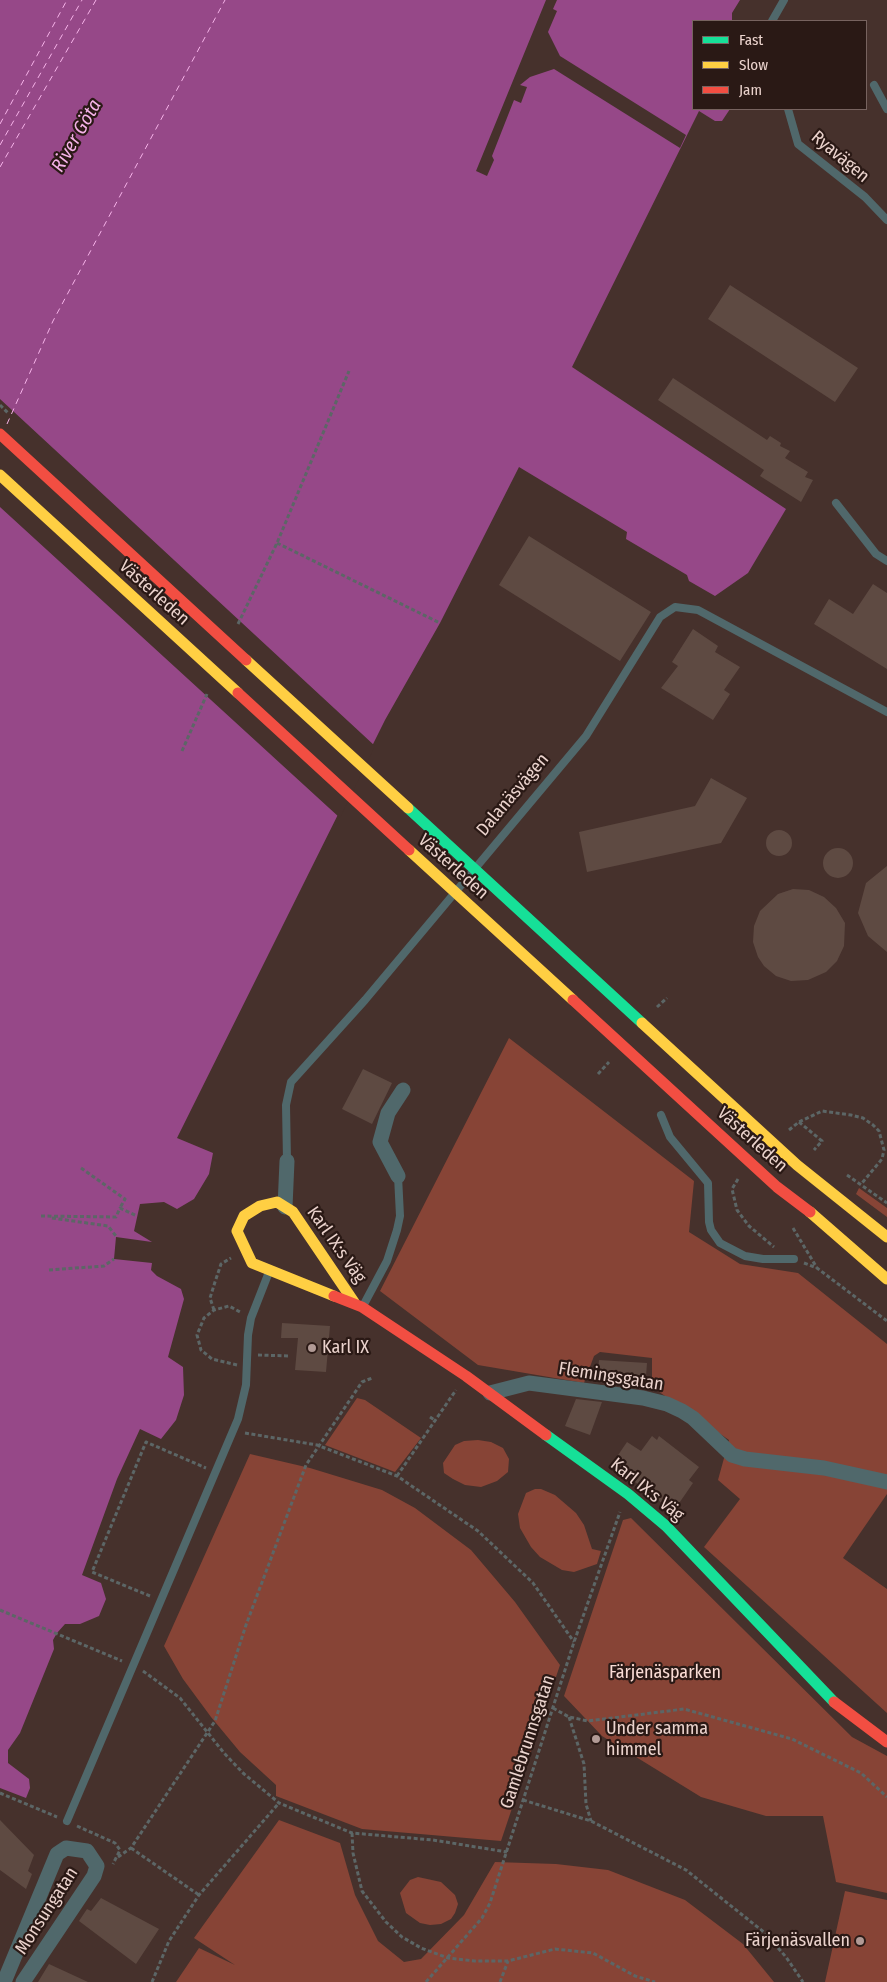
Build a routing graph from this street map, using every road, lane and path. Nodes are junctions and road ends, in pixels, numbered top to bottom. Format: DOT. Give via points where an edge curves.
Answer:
graph roads {
  1 [pos="784,0"];
  2 [pos="773,20"];
  3 [pos="874,85"];
  4 [pos="887,109"];
  5 [pos="788,110"];
  6 [pos="887,220"];
  7 [pos="349,371"];
  8 [pos="0,434"];
  9 [pos="0,475"];
  10 [pos="836,504"];
  11 [pos="277,543"];
  12 [pos="887,561"];
  13 [pos="440,624"];
  14 [pos="236,630"];
  15 [pos="209,690"];
  16 [pos="887,712"];
  17 [pos="182,751"];
  18 [pos="667,998"];
  19 [pos="655,1009"];
  20 [pos="610,1060"];
  21 [pos="598,1074"];
  22 [pos="403,1090"];
  23 [pos="661,1115"];
  24 [pos="799,1122"];
  25 [pos="812,1153"];
  26 [pos="287,1161"];
  27 [pos="81,1168"];
  28 [pos="398,1176"];
  29 [pos="862,1184"];
  30 [pos="887,1203"];
  31 [pos="285,1207"];
  32 [pos="120,1208"];
  33 [pos="137,1216"];
  34 [pos="789,1224"];
  35 [pos="116,1236"];
  36 [pos="887,1237"];
  37 [pos="244,1250"];
  38 [pos="114,1259"];
  39 [pos="794,1259"];
  40 [pos="49,1270"];
  41 [pos="270,1270"];
  42 [pos="887,1279"];
  43 [pos="358,1304"];
  44 [pos="214,1310"];
  45 [pos="251,1318"];
  46 [pos="887,1321"];
  47 [pos="265,1356"];
  48 [pos="290,1356"];
  49 [pos="247,1365"];
  50 [pos="466,1376"];
  51 [pos="372,1378"];
  52 [pos="490,1393"];
  53 [pos="430,1417"];
  54 [pos="436,1421"];
  55 [pos="233,1431"];
  56 [pos="317,1445"];
  57 [pos="216,1472"];
  58 [pos="397,1476"];
  59 [pos="887,1482"];
  60 [pos="628,1494"];
  61 [pos="161,1600"];
  62 [pos="0,1610"];
  63 [pos="574,1642"];
  64 [pos="134,1666"];
  65 [pos="553,1708"];
  66 [pos="568,1717"];
  67 [pos="207,1734"];
  68 [pos="887,1742"];
  69 [pos="0,1794"];
  70 [pos="887,1797"];
  71 [pos="523,1800"];
  72 [pos="279,1803"];
  73 [pos="67,1821"];
  74 [pos="591,1821"];
  75 [pos="352,1834"];
  76 [pos="131,1848"];
  77 [pos="507,1852"];
  78 [pos="118,1857"];
  79 [pos="199,1895"];
  80 [pos="448,1958"];
  81 [pos="508,1961"];
  82 [pos="4,1982"];
  83 [pos="23,1982"];
  84 [pos="152,1982"];
  85 [pos="426,1982"];
  86 [pos="500,1982"];
  87 [pos="655,1982"];
  88 [pos="803,1982"];
  1 -- 2 [label="lane"];
  3 -- 4 [label="lane"];
  5 -- 6 [label="lane, Ryavägen" via="798,144 865,197"];
  7 -- 11 [label="path"];
  8 -- 36 [label="main road, Västerleden" via="797,1165"];
  9 -- 42 [label="main road, Västerleden" via="777,1187"];
  10 -- 12 [label="lane" via="876,554"];
  11 -- 13 [label="path"];
  11 -- 14 [label="path"];
  15 -- 17 [label="path"];
  16 -- 26 [label="lane, Dalanäsvägen" via="698,610 674,607 660,616 586,736 365,1000 291,1082 286,1106"];
  18 -- 19 [label="path"];
  20 -- 21 [label="path"];
  22 -- 28 [label="street" via="388,1113 380,1142"];
  23 -- 39 [label="lane" via="677,1146 708,1183 709,1222 720,1243 745,1256"];
  24 -- 25 [label="path" via="822,1141"];
  26 -- 31 [label="street, Dalanäsvägen"];
  27 -- 32 [label="path" via="125,1199"];
  28 -- 43 [label="lane" via="400,1216 397,1230 386,1261"];
  29 -- 30 [label="path"];
  31 -- 37 [label="main road, Karl IX:s Väg" via="277,1202 260,1206 244,1216 237,1231"];
  31 -- 43 [label="main road, Karl IX:s Väg" via="293,1212"];
  32 -- 33 [label="path"];
  32 -- 35 [label="path" via="116,1217 41,1216 108,1226"];
  34 -- 46 [label="path" via="817,1268"];
  37 -- 41 [label="main road, Karl IX:s Väg" via="252,1263"];
  37 -- 44 [label="path" via="221,1264 210,1298"];
  38 -- 40 [label="path" via="104,1266"];
  41 -- 43 [label="main road, Karl IX:s Väg"];
  41 -- 45 [label="lane"];
  43 -- 50 [label="main road, Karl IX:s Väg"];
  44 -- 45 [label="path" via="229,1306"];
  44 -- 49 [label="path" via="204,1318 197,1335 201,1350 212,1359 232,1365"];
  45 -- 49 [label="lane"];
  47 -- 48 [label="path"];
  49 -- 55 [label="lane" via="244,1403"];
  50 -- 52 [label="main road, Karl IX:s Väg"];
  50 -- 54 [label="path"];
  51 -- 56 [label="path" via="362,1382"];
  52 -- 59 [label="street, Flemingsgatan" via="529,1383 643,1398 667,1404 687,1414 732,1455 824,1468"];
  52 -- 60 [label="main road, Karl IX:s Väg"];
  53 -- 54 [label="path"];
  54 -- 58 [label="path"];
  55 -- 56 [label="path"];
  55 -- 57 [label="lane"];
  56 -- 58 [label="path"];
  56 -- 67 [label="path" via="306,1465 246,1625 215,1721"];
  57 -- 61 [label="lane"];
  57 -- 61 [label="path" via="146,1442 92,1572"];
  58 -- 63 [label="path" via="478,1531 533,1582"];
  60 -- 63 [label="path, Gamlebrunnsgatan" via="616,1519"];
  60 -- 68 [label="main road, Karl IX:s Väg" via="666,1526 827,1696"];
  61 -- 64 [label="lane"];
  62 -- 64 [label="path"];
  63 -- 65 [label="path, Gamlebrunnsgatan"];
  64 -- 67 [label="path" via="180,1698"];
  64 -- 73 [label="lane"];
  65 -- 66 [label="path"];
  65 -- 71 [label="path, Gamlebrunnsgatan"];
  66 -- 70 [label="path" via="588,1721 684,1709 792,1739 861,1773"];
  66 -- 74 [label="path" via="584,1764 586,1804"];
  67 -- 72 [label="path" via="243,1773"];
  67 -- 76 [label="path"];
  69 -- 73 [label="path"];
  71 -- 74 [label="path"];
  71 -- 77 [label="path, Gamlebrunnsgatan"];
  72 -- 75 [label="path"];
  72 -- 79 [label="path"];
  74 -- 88 [label="path" via="686,1870 765,1933"];
  75 -- 77 [label="path" via="433,1840"];
  75 -- 80 [label="path" via="362,1891 402,1937"];
  76 -- 78 [label="path"];
  76 -- 79 [label="path"];
  77 -- 80 [label="path, Gamlebrunnsgatan" via="482,1918"];
  79 -- 84 [label="path" via="169,1941"];
  80 -- 81 [label="path"];
  80 -- 85 [label="path, Gamlebrunnsgatan"];
  81 -- 86 [label="path"];
  81 -- 87 [label="path" via="555,1949 593,1953 635,1976"];
  82 -- 83 [label="street, Monsungatan" via="57,1854 66,1848 87,1851 96,1866 94,1876"];
}
